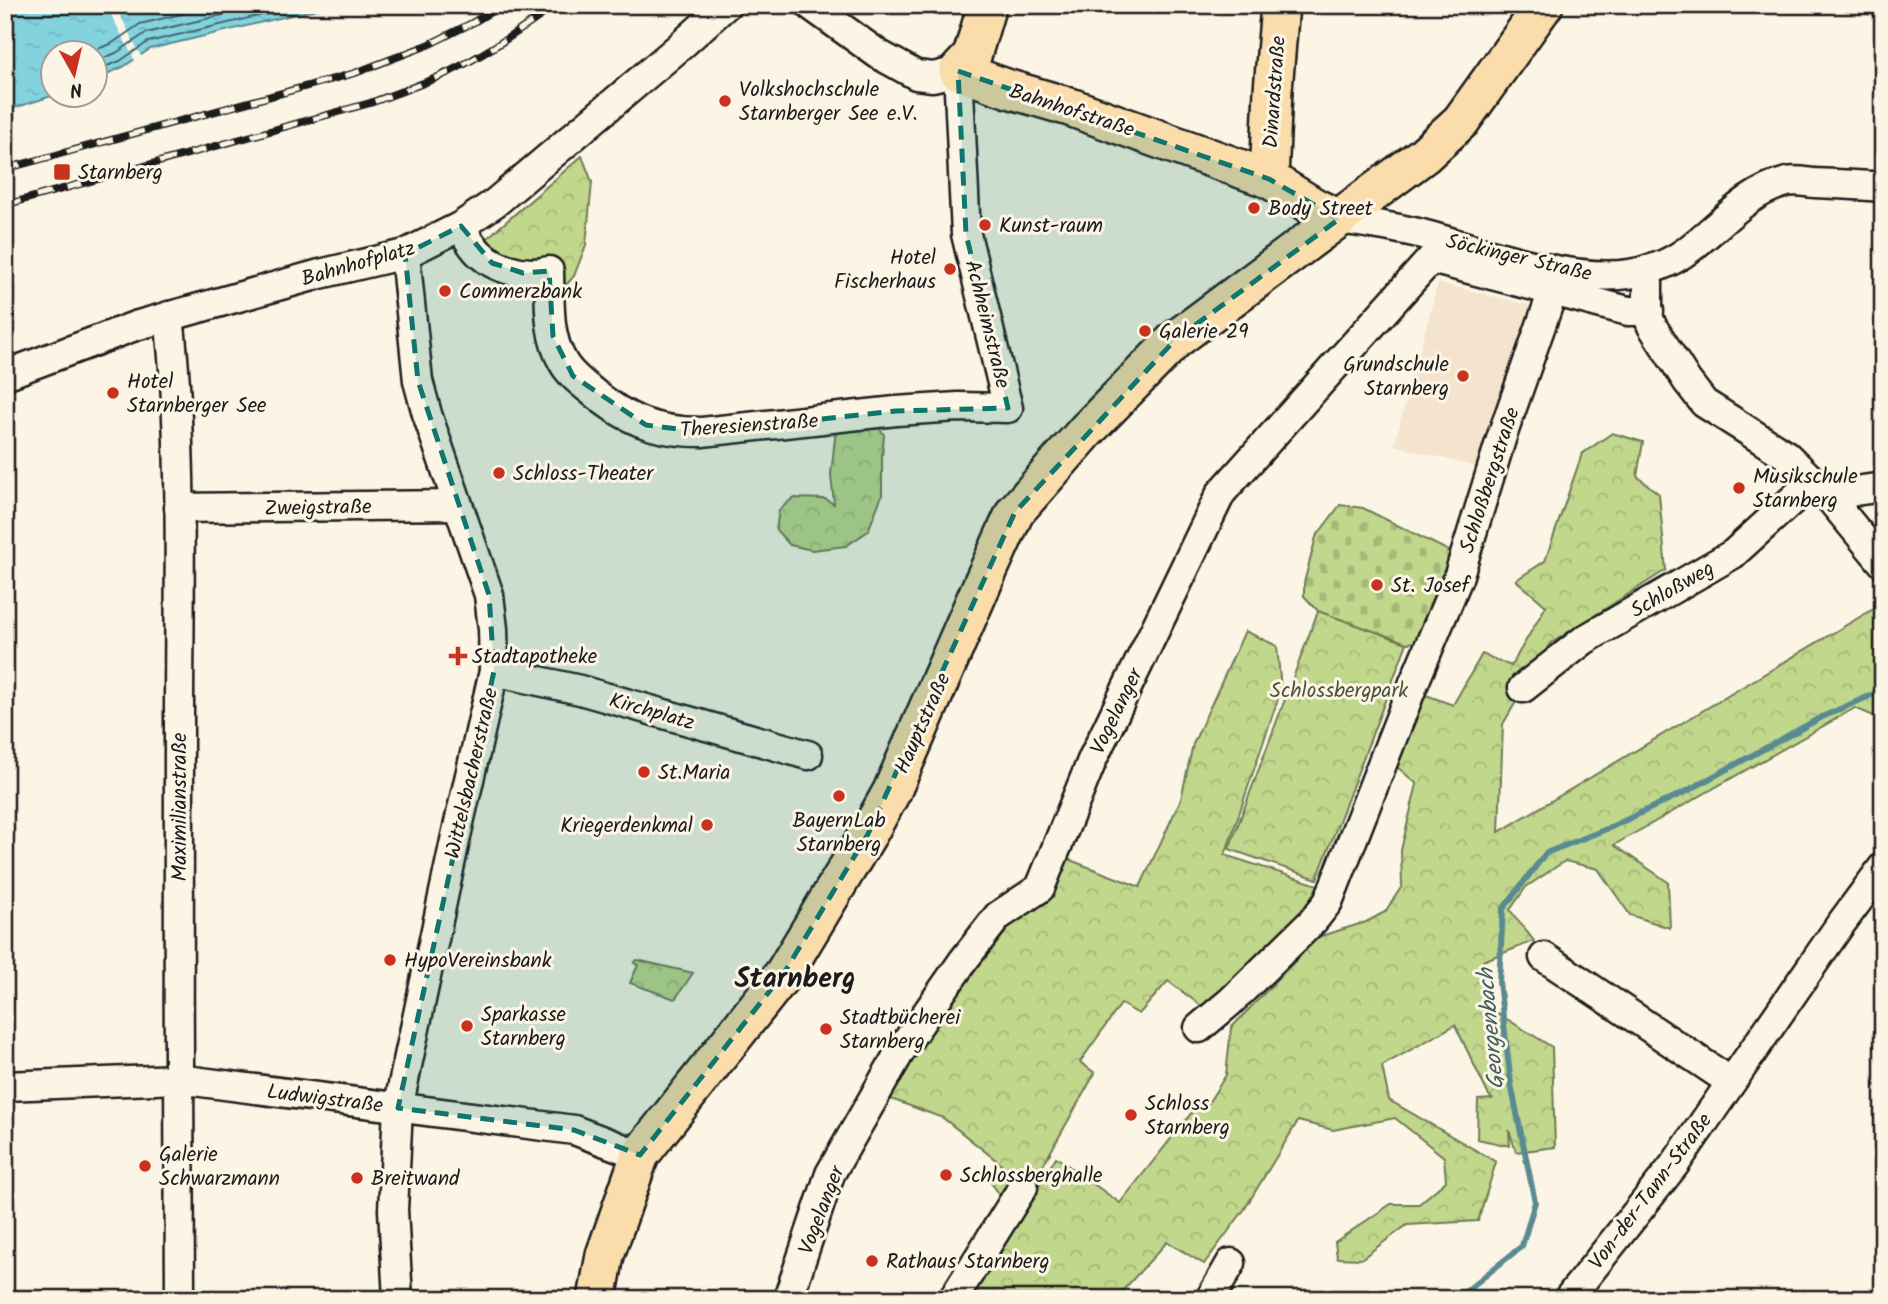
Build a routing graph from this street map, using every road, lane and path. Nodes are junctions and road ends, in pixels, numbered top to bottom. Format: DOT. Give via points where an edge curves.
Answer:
graph roads {
  1 [pos="726,5"];
  2 [pos="810,5"];
  3 [pos="987,5"];
  4 [pos="1280,5"];
  5 [pos="1544,5"];
  6 [pos="958,71"];
  7 [pos="1269,179"];
  8 [pos="1883,187"];
  9 [pos="1339,219"];
  10 [pos="461,226"];
  11 [pos="405,254"];
  12 [pos="1646,270"];
  13 [pos="1553,291"];
  14 [pos="1649,311"];
  15 [pos="169,316"];
  16 [pos="5,375"];
  17 [pos="1008,408"];
  18 [pos="1883,487"];
  19 [pos="1820,488"];
  20 [pos="457,505"];
  21 [pos="180,509"];
  22 [pos="1883,563"];
  23 [pos="494,671"];
  24 [pos="1523,688"];
  25 [pos="808,755"];
  26 [pos="1883,867"];
  27 [pos="1544,957"];
  28 [pos="1199,1028"];
  29 [pos="178,1079"];
  30 [pos="1731,1082"];
  31 [pos="5,1086"];
  32 [pos="398,1108"];
  33 [pos="640,1155"];
  34 [pos="1023,1187"];
  35 [pos="1231,1263"];
  36 [pos="180,1299"];
  37 [pos="398,1299"];
  38 [pos="597,1299"];
  39 [pos="788,1299"];
  40 [pos="953,1299"];
  41 [pos="1210,1299"];
  42 [pos="1568,1299"];
  1 -- 10 [label="street, Bahnhofplatz" via="496,202"];
  2 -- 6 [label="street, Bahnhofstraße" via="916,75 933,77"];
  3 -- 6 [label="main road" via="972,56"];
  4 -- 7 [label="main road, Dinardstraße"];
  5 -- 9 [label="main road, Hauptstraße" via="1461,121"];
  6 -- 7 [label="main road, Bahnhofstraße"];
  6 -- 17 [label="street, Achheimstraße" via="966,234"];
  7 -- 9 [label="main road, Bahnhofstraße"];
  8 -- 12 [label="street, Söckinger Straße" via="1790,181 1757,194 1688,251"];
  9 -- 12 [label="street, Söckinger Straße" via="1390,226 1562,271 1594,276"];
  9 -- 33 [label="main road, Hauptstraße" via="1175,340 1086,431 1016,512 910,753 868,834 784,973"];
  10 -- 11 [label="street, Bahnhofplatz"];
  10 -- 17 [label="street, Theresienstraße" via="474,247 492,263 523,273 549,271 550,323 562,362 595,394 646,425 702,432 896,411"];
  11 -- 15 [label="street, Bahnhofplatz"];
  11 -- 20 [label="street, Wittelsbacherstraße" via="418,381"];
  12 -- 14 [label="street"];
  13 -- 14 [label="street"];
  13 -- 28 [label="street, Schloßbergstraße" via="1458,578 1328,902"];
  13 -- 39 [label="street, Vogelanger" via="1431,258 1221,493 1093,758 1040,888 998,916 901,1050 831,1174"];
  14 -- 19 [label="street" via="1652,326 1704,403 1786,455"];
  15 -- 16 [label="street, Bahnhofplatz"];
  15 -- 21 [label="street, Maximilianstraße"];
  18 -- 19 [label="street"];
  19 -- 22 [label="street"];
  19 -- 24 [label="street, Schloßweg" via="1733,554 1584,640"];
  20 -- 21 [label="street, Zweigstraße"];
  20 -- 23 [label="street, Wittelsbacherstraße" via="489,595"];
  21 -- 29 [label="street, Maximilianstraße"];
  23 -- 25 [label="street, Kirchplatz" via="580,690"];
  23 -- 32 [label="street, Wittelsbacherstraße"];
  26 -- 30 [label="street, Von-der-Tann-Straße"];
  27 -- 30 [label="street"];
  29 -- 31 [label="street, Ludwigstraße"];
  29 -- 32 [label="street, Ludwigstraße"];
  29 -- 36 [label="street, Maximilianstraße"];
  30 -- 42 [label="street, Von-der-Tann-Straße" via="1675,1164"];
  32 -- 33 [label="street, Ludwigstraße" via="574,1130"];
  32 -- 37 [label="street, Wittelsbacherstraße" via="393,1210"];
  33 -- 38 [label="main road, Hauptstraße" via="605,1255"];
  34 -- 40 [label="street"];
  35 -- 41 [label="street"];
}
